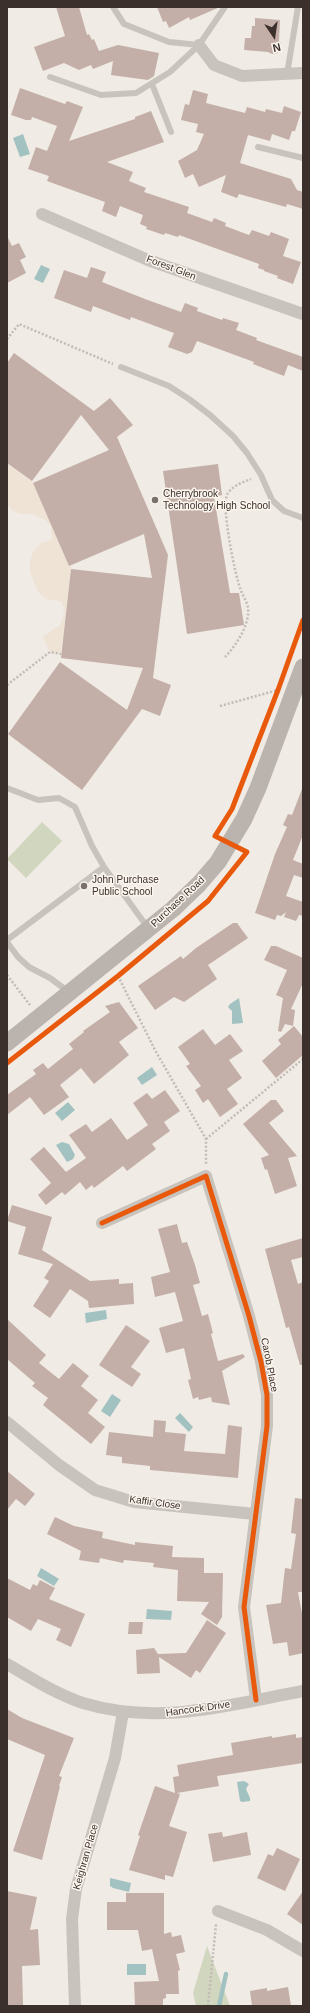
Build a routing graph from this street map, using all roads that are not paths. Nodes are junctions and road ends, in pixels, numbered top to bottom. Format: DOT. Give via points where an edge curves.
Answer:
graph roads {
  1 [pos="113,7"];
  2 [pos="225,7"];
  3 [pos="298,7"];
  4 [pos="199,45"];
  5 [pos="303,72"];
  6 [pos="286,74"];
  7 [pos="50,77"];
  8 [pos="152,84"];
  9 [pos="171,132"];
  10 [pos="258,147"];
  11 [pos="303,158"];
  12 [pos="42,214"];
  13 [pos="303,314"];
  14 [pos="121,367"];
  15 [pos="303,518"];
  16 [pos="303,667"];
  17 [pos="7,788"];
  18 [pos="104,867"];
  19 [pos="148,930"];
  20 [pos="7,941"];
  21 [pos="70,993"];
  22 [pos="7,1043"];
  23 [pos="102,1223"];
  24 [pos="7,1422"];
  25 [pos="255,1514"];
  26 [pos="7,1664"];
  27 [pos="303,1691"];
  28 [pos="256,1700"];
  29 [pos="123,1712"];
  30 [pos="218,1911"];
  31 [pos="303,1951"];
  32 [pos="75,2006"];
  1 -- 4 [label="lane" via="124,24 169,42"];
  2 -- 4 [label="lane"];
  3 -- 6 [label="lane"];
  4 -- 6 [label="street" via="214,65 242,76"];
  4 -- 8 [label="lane" via="170,72"];
  5 -- 6 [label="street"];
  7 -- 8 [label="lane" via="101,95 136,93"];
  8 -- 9 [label="lane"];
  10 -- 11 [label="lane"];
  12 -- 13 [label="street, Forest Glen" via="148,260"];
  14 -- 15 [label="lane" via="169,386 194,403 232,436 247,453 261,475 272,500 284,511"];
  16 -- 19 [label="main road, Purchase Road" via="258,788 241,826 218,862 199,884"];
  17 -- 18 [label="lane" via="38,800 59,798 74,807"];
  18 -- 19 [label="lane"];
  18 -- 20 [label="lane"];
  19 -- 21 [label="main road, Purchase Road"];
  20 -- 21 [label="lane" via="29,967"];
  21 -- 22 [label="main road, Purchase Road"];
  23 -- 25 [label="street, Carob Place" via="206,1176 249,1316 267,1395 267,1426"];
  24 -- 25 [label="street, Kaffir Close" via="59,1465 95,1490 134,1502"];
  25 -- 28 [label="street, Carob Place" via="244,1607"];
  26 -- 29 [label="street, Hancock Drive" via="43,1685 82,1702"];
  27 -- 28 [label="street, Hancock Drive"];
  28 -- 29 [label="street, Hancock Drive" via="174,1714"];
  29 -- 32 [label="street, Keighran Place" via="115,1758 76,1889 72,1919"];
  30 -- 31 [label="street" via="268,1930"];
}
